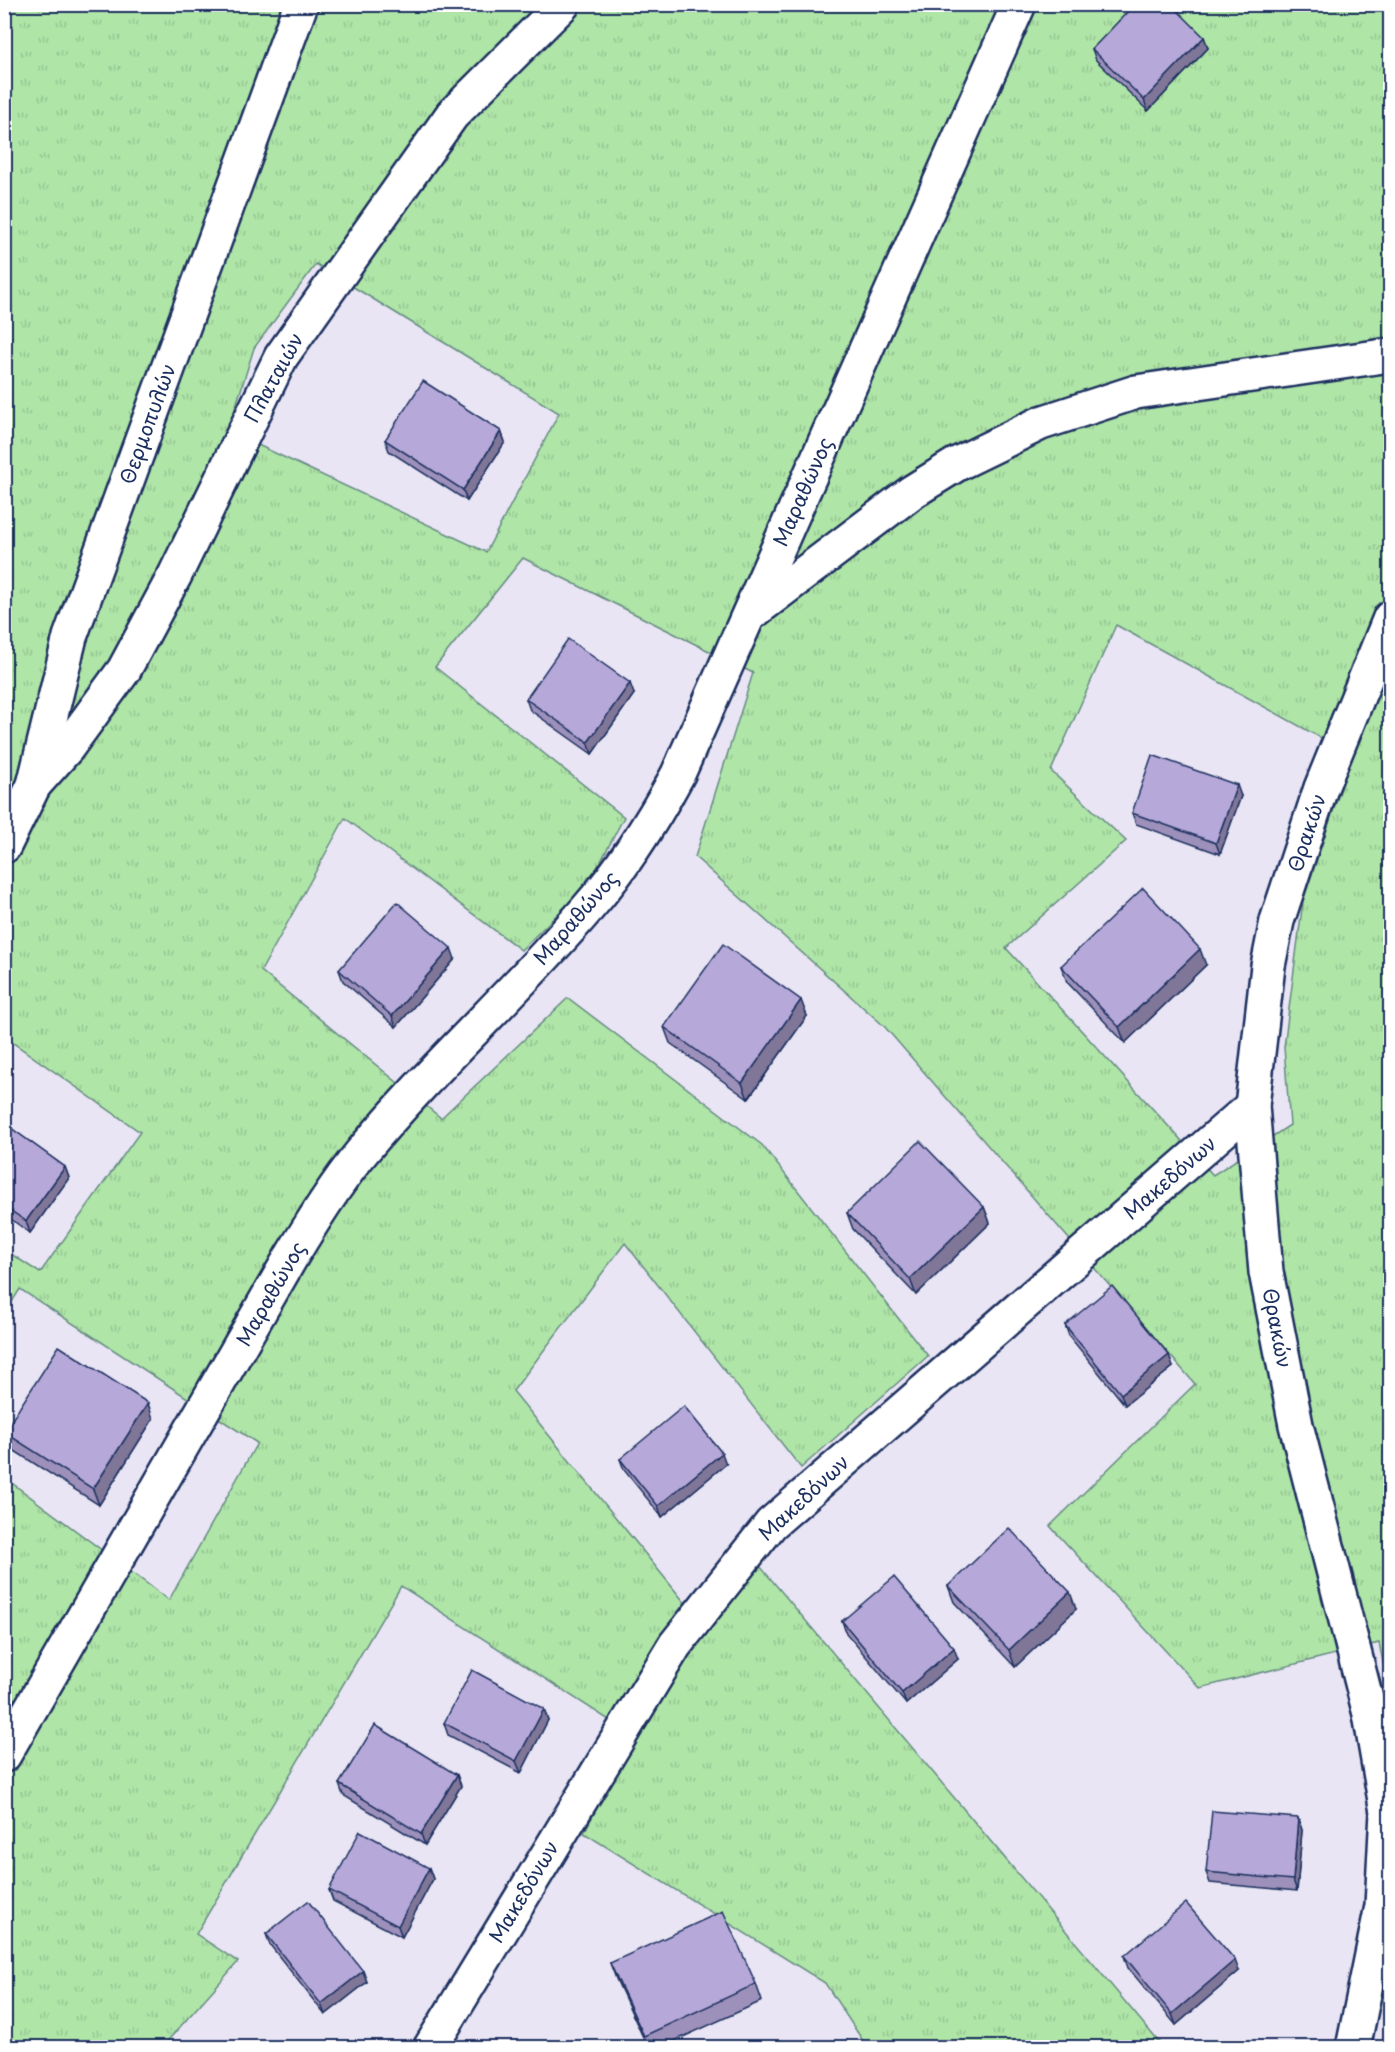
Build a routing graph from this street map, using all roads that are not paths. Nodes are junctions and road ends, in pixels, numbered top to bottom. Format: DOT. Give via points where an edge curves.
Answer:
graph roads {
  1 [pos="301,4"];
  2 [pos="563,4"];
  3 [pos="1019,4"];
  4 [pos="1390,355"];
  5 [pos="749,615"];
  6 [pos="1390,618"];
  7 [pos="34,785"];
  8 [pos="4,846"];
  9 [pos="1252,1106"];
  10 [pos="4,1755"];
  11 [pos="1386,1908"];
  12 [pos="430,2048"];
  13 [pos="1353,2048"];
  1 -- 7 [label="street, Θερμοπυλών" via="70,637"];
  2 -- 7 [label="street, Πλαταιών" via="452,115 281,357 124,670 67,748"];
  3 -- 5 [label="street, Μαραθώνος"];
  4 -- 5 [label="street" via="1136,392 1041,423 957,464 912,492"];
  5 -- 10 [label="street, Μαραθώνος" via="678,774 623,863 560,939 388,1121 338,1183 291,1257"];
  6 -- 9 [label="street, Θρακών" via="1321,788 1278,921 1268,966"];
  7 -- 8 [label="street, Θερμοπυλών"];
  9 -- 11 [label="street, Θρακών" via="1266,1272 1296,1425 1370,1714 1387,1812"];
  9 -- 12 [label="street, Μακεδόνων" via="771,1524 675,1645"];
  11 -- 13 [label="street, Θρακών"];
}
